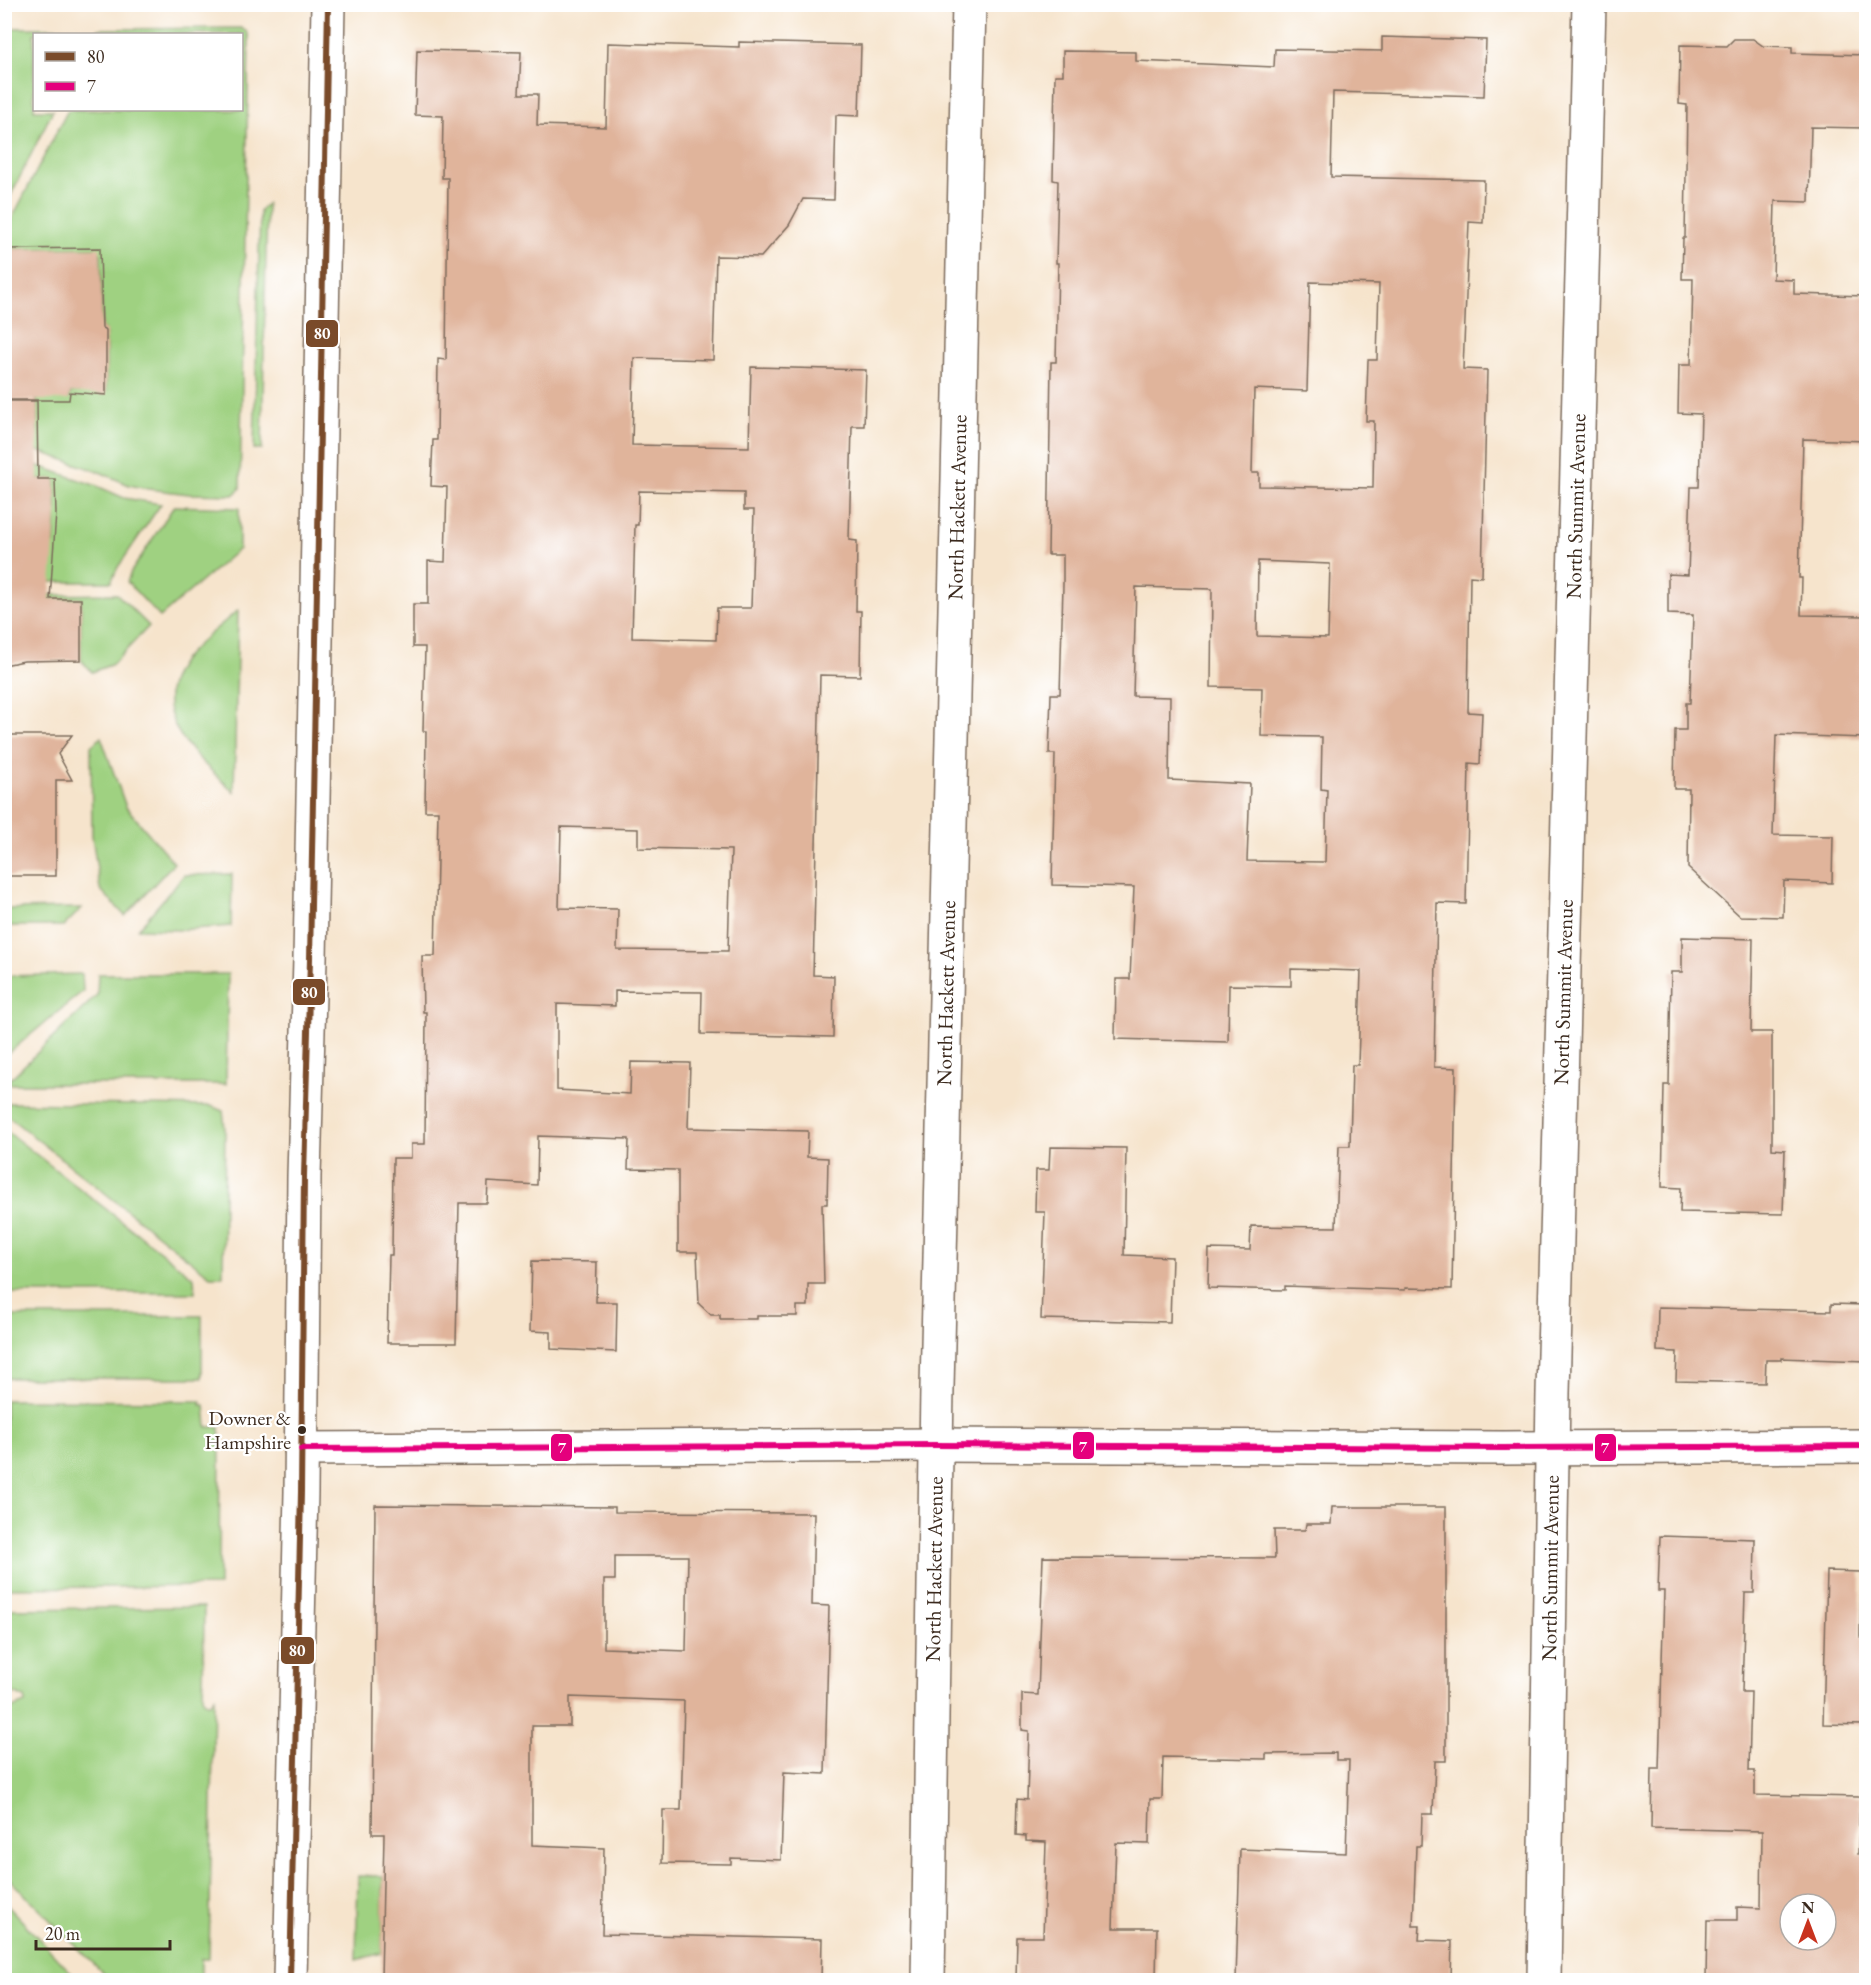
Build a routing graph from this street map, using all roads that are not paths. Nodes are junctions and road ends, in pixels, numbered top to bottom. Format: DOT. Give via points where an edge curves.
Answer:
graph roads {
  1 [pos="328,4"];
  2 [pos="969,4"];
  3 [pos="1589,4"];
  4 [pos="936,1445"];
  5 [pos="1866,1446"];
  6 [pos="1552,1448"];
  7 [pos="301,1449"];
  8 [pos="290,1980"];
  9 [pos="928,1980"];
  10 [pos="1544,1980"];
  1 -- 7 [label="street"];
  2 -- 4 [label="street, North Hackett Avenue"];
  3 -- 6 [label="street, North Summit Avenue"];
  4 -- 6 [label="street"];
  4 -- 7 [label="street"];
  4 -- 9 [label="street, North Hackett Avenue"];
  5 -- 6 [label="street"];
  6 -- 10 [label="street, North Summit Avenue"];
  7 -- 8 [label="street"];
}
